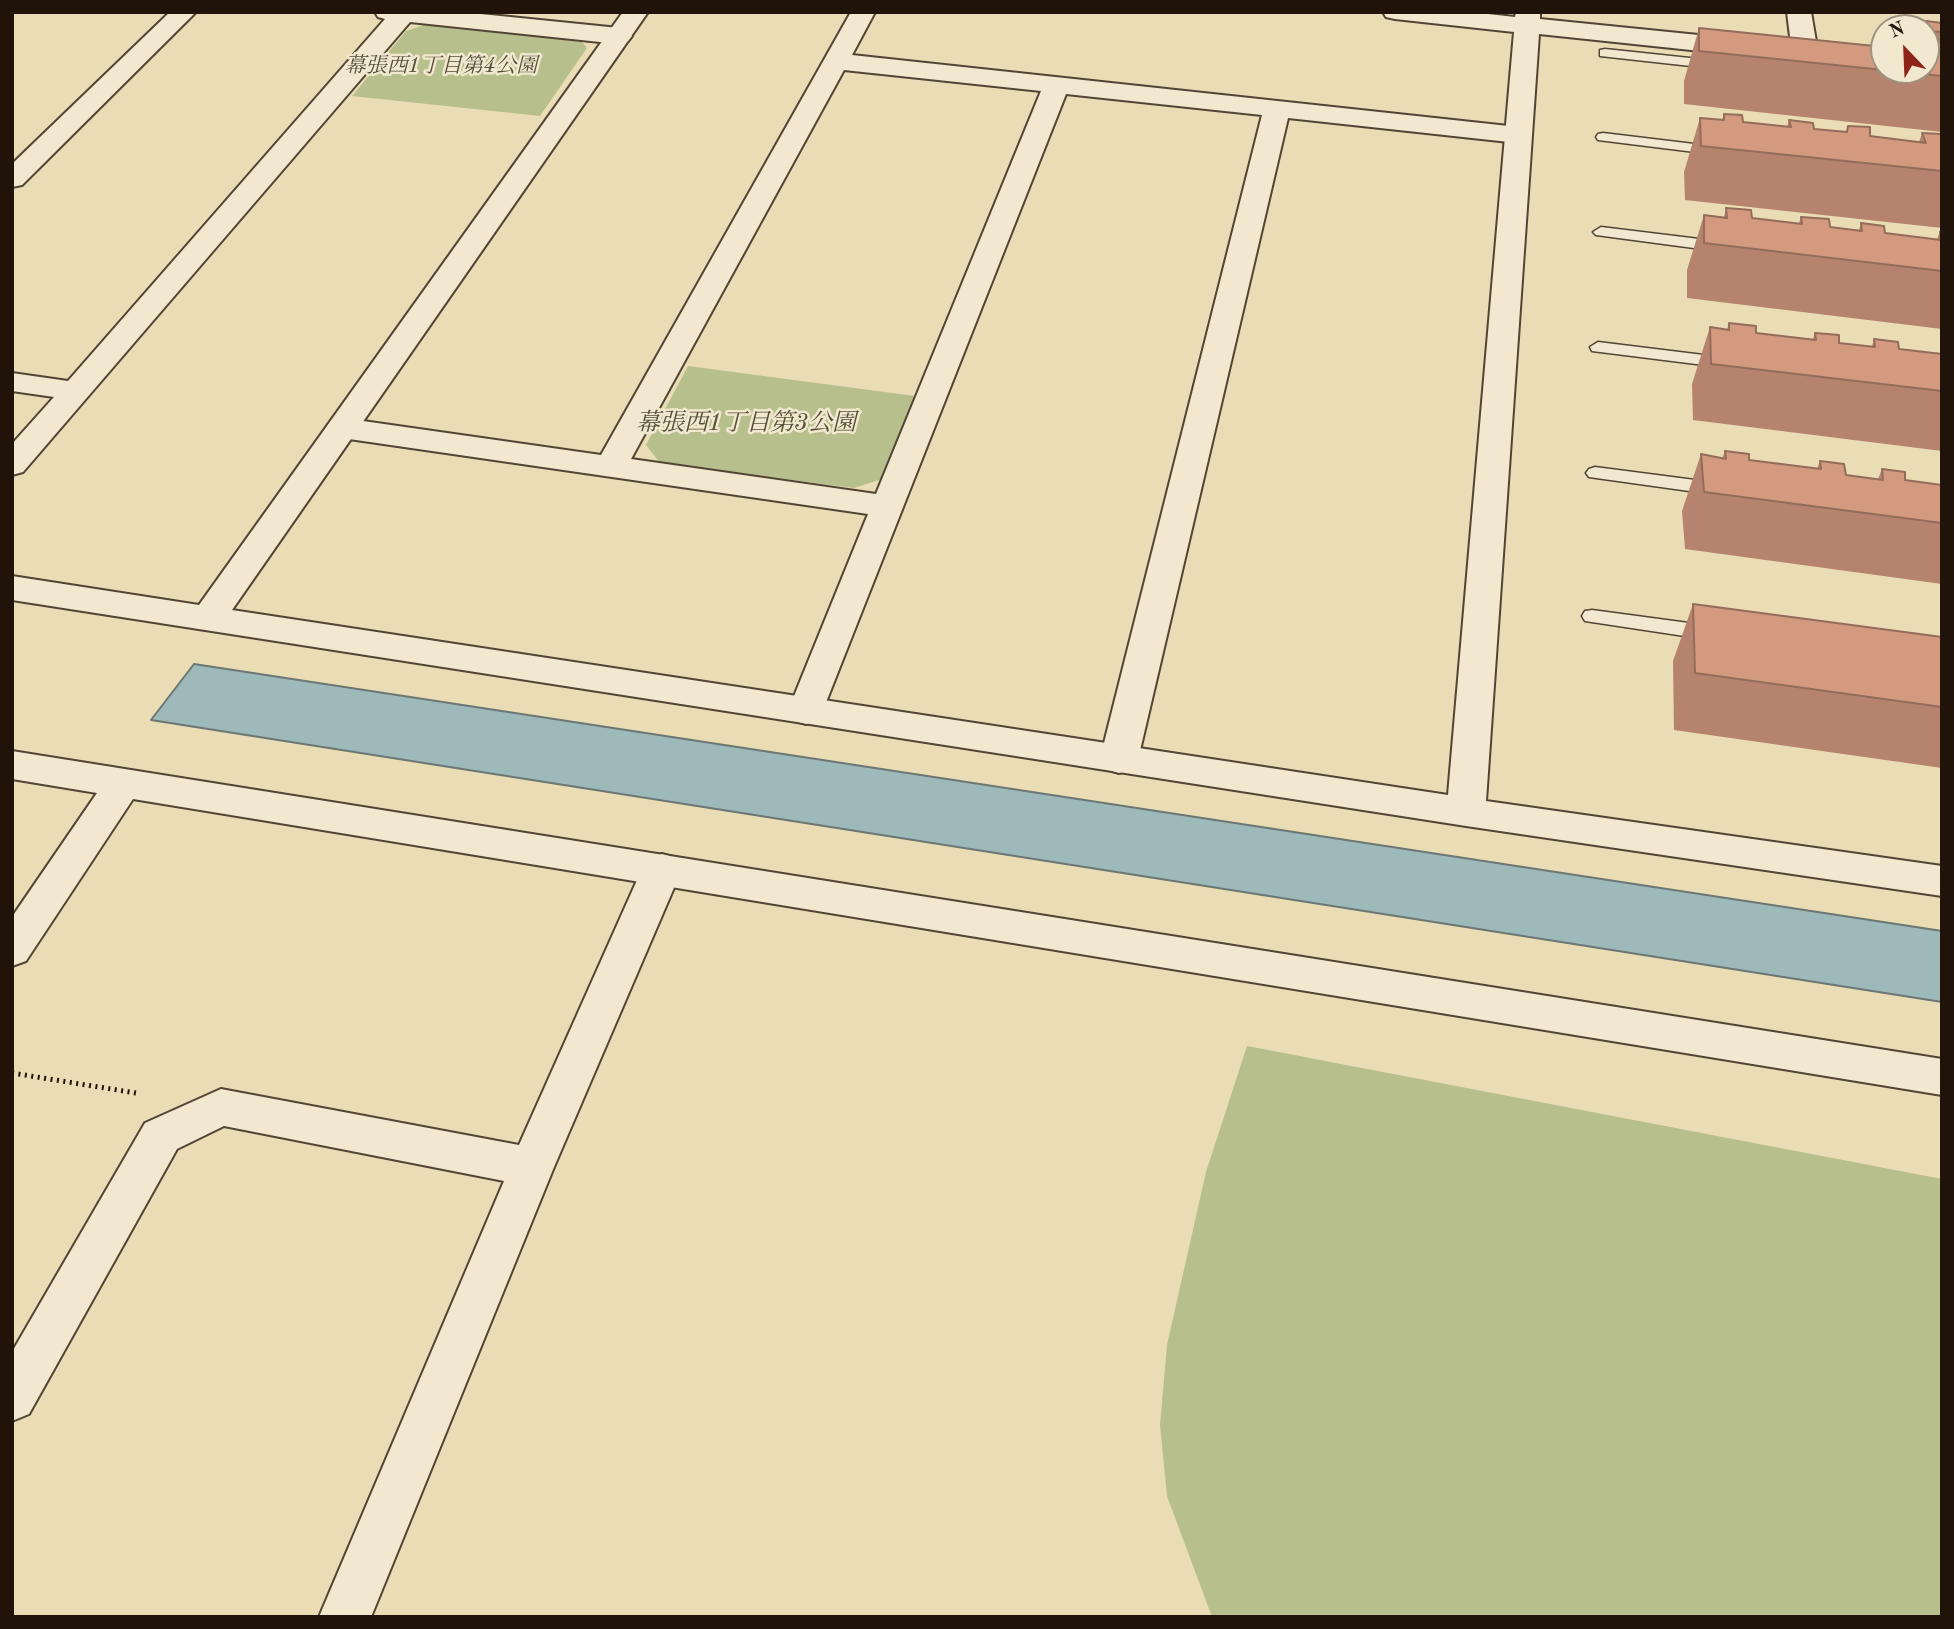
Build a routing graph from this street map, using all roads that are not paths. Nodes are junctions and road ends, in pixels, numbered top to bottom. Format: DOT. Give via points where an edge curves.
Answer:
graph roads {
  1 [pos="184,12"];
  2 [pos="863,12"];
  3 [pos="1395,12"];
  4 [pos="1799,12"];
  5 [pos="395,13"];
  6 [pos="1527,19"];
  7 [pos="627,24"];
  8 [pos="1605,53"];
  9 [pos="1805,53"];
  10 [pos="1831,56"];
  11 [pos="836,61"];
  12 [pos="1726,66"];
  13 [pos="1056,85"];
  14 [pos="1276,108"];
  15 [pos="1518,135"];
  16 [pos="1603,137"];
  17 [pos="1739,153"];
  18 [pos="12,179"];
  19 [pos="1601,232"];
  20 [pos="1737,248"];
  21 [pos="1598,347"];
  22 [pos="1749,366"];
  23 [pos="12,382"];
  24 [pos="76,391"];
  25 [pos="342,428"];
  26 [pos="12,465"];
  27 [pos="610,467"];
  28 [pos="1595,473"];
  29 [pos="1734,491"];
  30 [pos="887,506"];
  31 [pos="12,588"];
  32 [pos="1592,616"];
  33 [pos="207,620"];
  34 [pos="1726,635"];
  35 [pos="806,711"];
  36 [pos="1119,759"];
  37 [pos="12,765"];
  38 [pos="124,782"];
  39 [pos="1466,811"];
  40 [pos="662,869"];
  41 [pos="1942,881"];
  42 [pos="12,950"];
  43 [pos="1942,1077"];
  44 [pos="532,1167"];
  45 [pos="12,1398"];
  46 [pos="345,1617"];
  1 -- 18 [label="street"];
  2 -- 11 [label="street"];
  3 -- 6 [label="street"];
  4 -- 9 [label="street"];
  5 -- 7 [label="street"];
  5 -- 24 [label="street"];
  6 -- 9 [label="street"];
  6 -- 15 [label="street"];
  7 -- 25 [label="street"];
  8 -- 12 [label="lane"];
  9 -- 10 [label="street"];
  11 -- 13 [label="street"];
  11 -- 27 [label="street"];
  13 -- 14 [label="street"];
  13 -- 30 [label="street"];
  14 -- 15 [label="street"];
  14 -- 36 [label="street"];
  15 -- 39 [label="street"];
  16 -- 17 [label="lane"];
  19 -- 20 [label="lane"];
  21 -- 22 [label="lane"];
  23 -- 24 [label="street"];
  24 -- 26 [label="street"];
  25 -- 27 [label="street"];
  25 -- 33 [label="street"];
  27 -- 30 [label="street"];
  28 -- 29 [label="lane"];
  30 -- 35 [label="street"];
  31 -- 33 [label="street"];
  32 -- 34 [label="lane"];
  33 -- 35 [label="street"];
  35 -- 36 [label="street"];
  36 -- 39 [label="street"];
  37 -- 38 [label="street"];
  38 -- 40 [label="street"];
  38 -- 42 [label="street"];
  39 -- 41 [label="street"];
  40 -- 43 [label="street"];
  40 -- 44 [label="street"];
  44 -- 45 [label="street" via="222,1107 162,1136"];
  44 -- 46 [label="street"];
}
